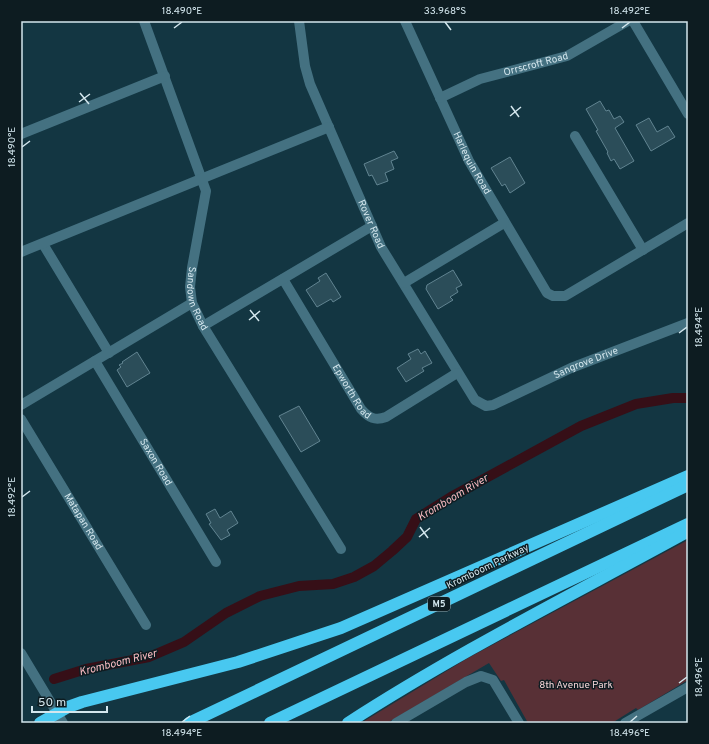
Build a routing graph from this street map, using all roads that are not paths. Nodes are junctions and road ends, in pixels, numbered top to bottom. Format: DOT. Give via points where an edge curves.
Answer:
graph roads {
  1 [pos="144,21"];
  2 [pos="299,21"];
  3 [pos="405,21"];
  4 [pos="628,21"];
  5 [pos="632,21"];
  6 [pos="165,76"];
  7 [pos="440,98"];
  8 [pos="688,114"];
  9 [pos="329,127"];
  10 [pos="21,134"];
  11 [pos="575,136"];
  12 [pos="203,179"];
  13 [pos="504,223"];
  14 [pos="688,223"];
  15 [pos="372,226"];
  16 [pos="21,240"];
  17 [pos="43,244"];
  18 [pos="643,250"];
  19 [pos="23,251"];
  20 [pos="283,279"];
  21 [pos="404,283"];
  22 [pos="192,303"];
  23 [pos="688,323"];
  24 [pos="203,326"];
  25 [pos="109,353"];
  26 [pos="96,361"];
  27 [pos="457,373"];
  28 [pos="21,405"];
  29 [pos="486,406"];
  30 [pos="21,419"];
  31 [pos="688,476"];
  32 [pos="688,485"];
  33 [pos="688,524"];
  34 [pos="688,532"];
  35 [pos="341,550"];
  36 [pos="216,562"];
  37 [pos="146,625"];
  38 [pos="22,655"];
  39 [pos="688,687"];
  40 [pos="60,718"];
  41 [pos="40,723"];
  42 [pos="189,723"];
  43 [pos="270,723"];
  44 [pos="348,723"];
  45 [pos="396,723"];
  46 [pos="520,723"];
  47 [pos="625,723"];
  1 -- 6 [label="street, Sandown Road"];
  2 -- 9 [label="street, Rover Road" via="306,75"];
  3 -- 7 [label="street, Harlequin Road"];
  4 -- 7 [label="street, Orrscroft Road" via="567,56 480,79"];
  5 -- 8 [label="street"];
  6 -- 10 [label="street"];
  6 -- 12 [label="street, Sandown Road"];
  7 -- 13 [label="street, Harlequin Road" via="469,161"];
  9 -- 12 [label="street"];
  9 -- 15 [label="street, Rover Road"];
  11 -- 18 [label="street"];
  12 -- 17 [label="street"];
  12 -- 22 [label="street, Sandown Road" via="207,196 192,268"];
  13 -- 18 [label="street, Harlequin Road" via="547,293 553,296 565,296"];
  13 -- 21 [label="street"];
  14 -- 18 [label="street"];
  15 -- 20 [label="street"];
  15 -- 21 [label="street, Rover Road" via="381,247"];
  16 -- 19 [label="street"];
  17 -- 19 [label="street"];
  17 -- 25 [label="street"];
  20 -- 24 [label="street"];
  20 -- 27 [label="street, Epworth Road" via="361,409 372,419 386,417"];
  21 -- 27 [label="street, Rover Road"];
  22 -- 24 [label="street, Sandown Road"];
  22 -- 25 [label="street"];
  23 -- 29 [label="street, Sangrove Drive" via="571,368"];
  24 -- 35 [label="street, Sandown Road"];
  25 -- 26 [label="street"];
  26 -- 28 [label="street"];
  26 -- 36 [label="street, Saxon Road"];
  27 -- 29 [label="street, Rover Road" via="471,396"];
  30 -- 37 [label="street, Matapan Road"];
  31 -- 40 [label="highway" via="341,628 238,662 87,700"];
  32 -- 42 [label="highway, Kromboom Parkway / M5"];
  33 -- 43 [label="highway"];
  34 -- 44 [label="highway" via="490,639"];
  38 -- 40 [label="street"];
  39 -- 47 [label="street"];
  40 -- 41 [label="highway"];
  45 -- 46 [label="street" via="481,676 489,677 497,685"];
}
